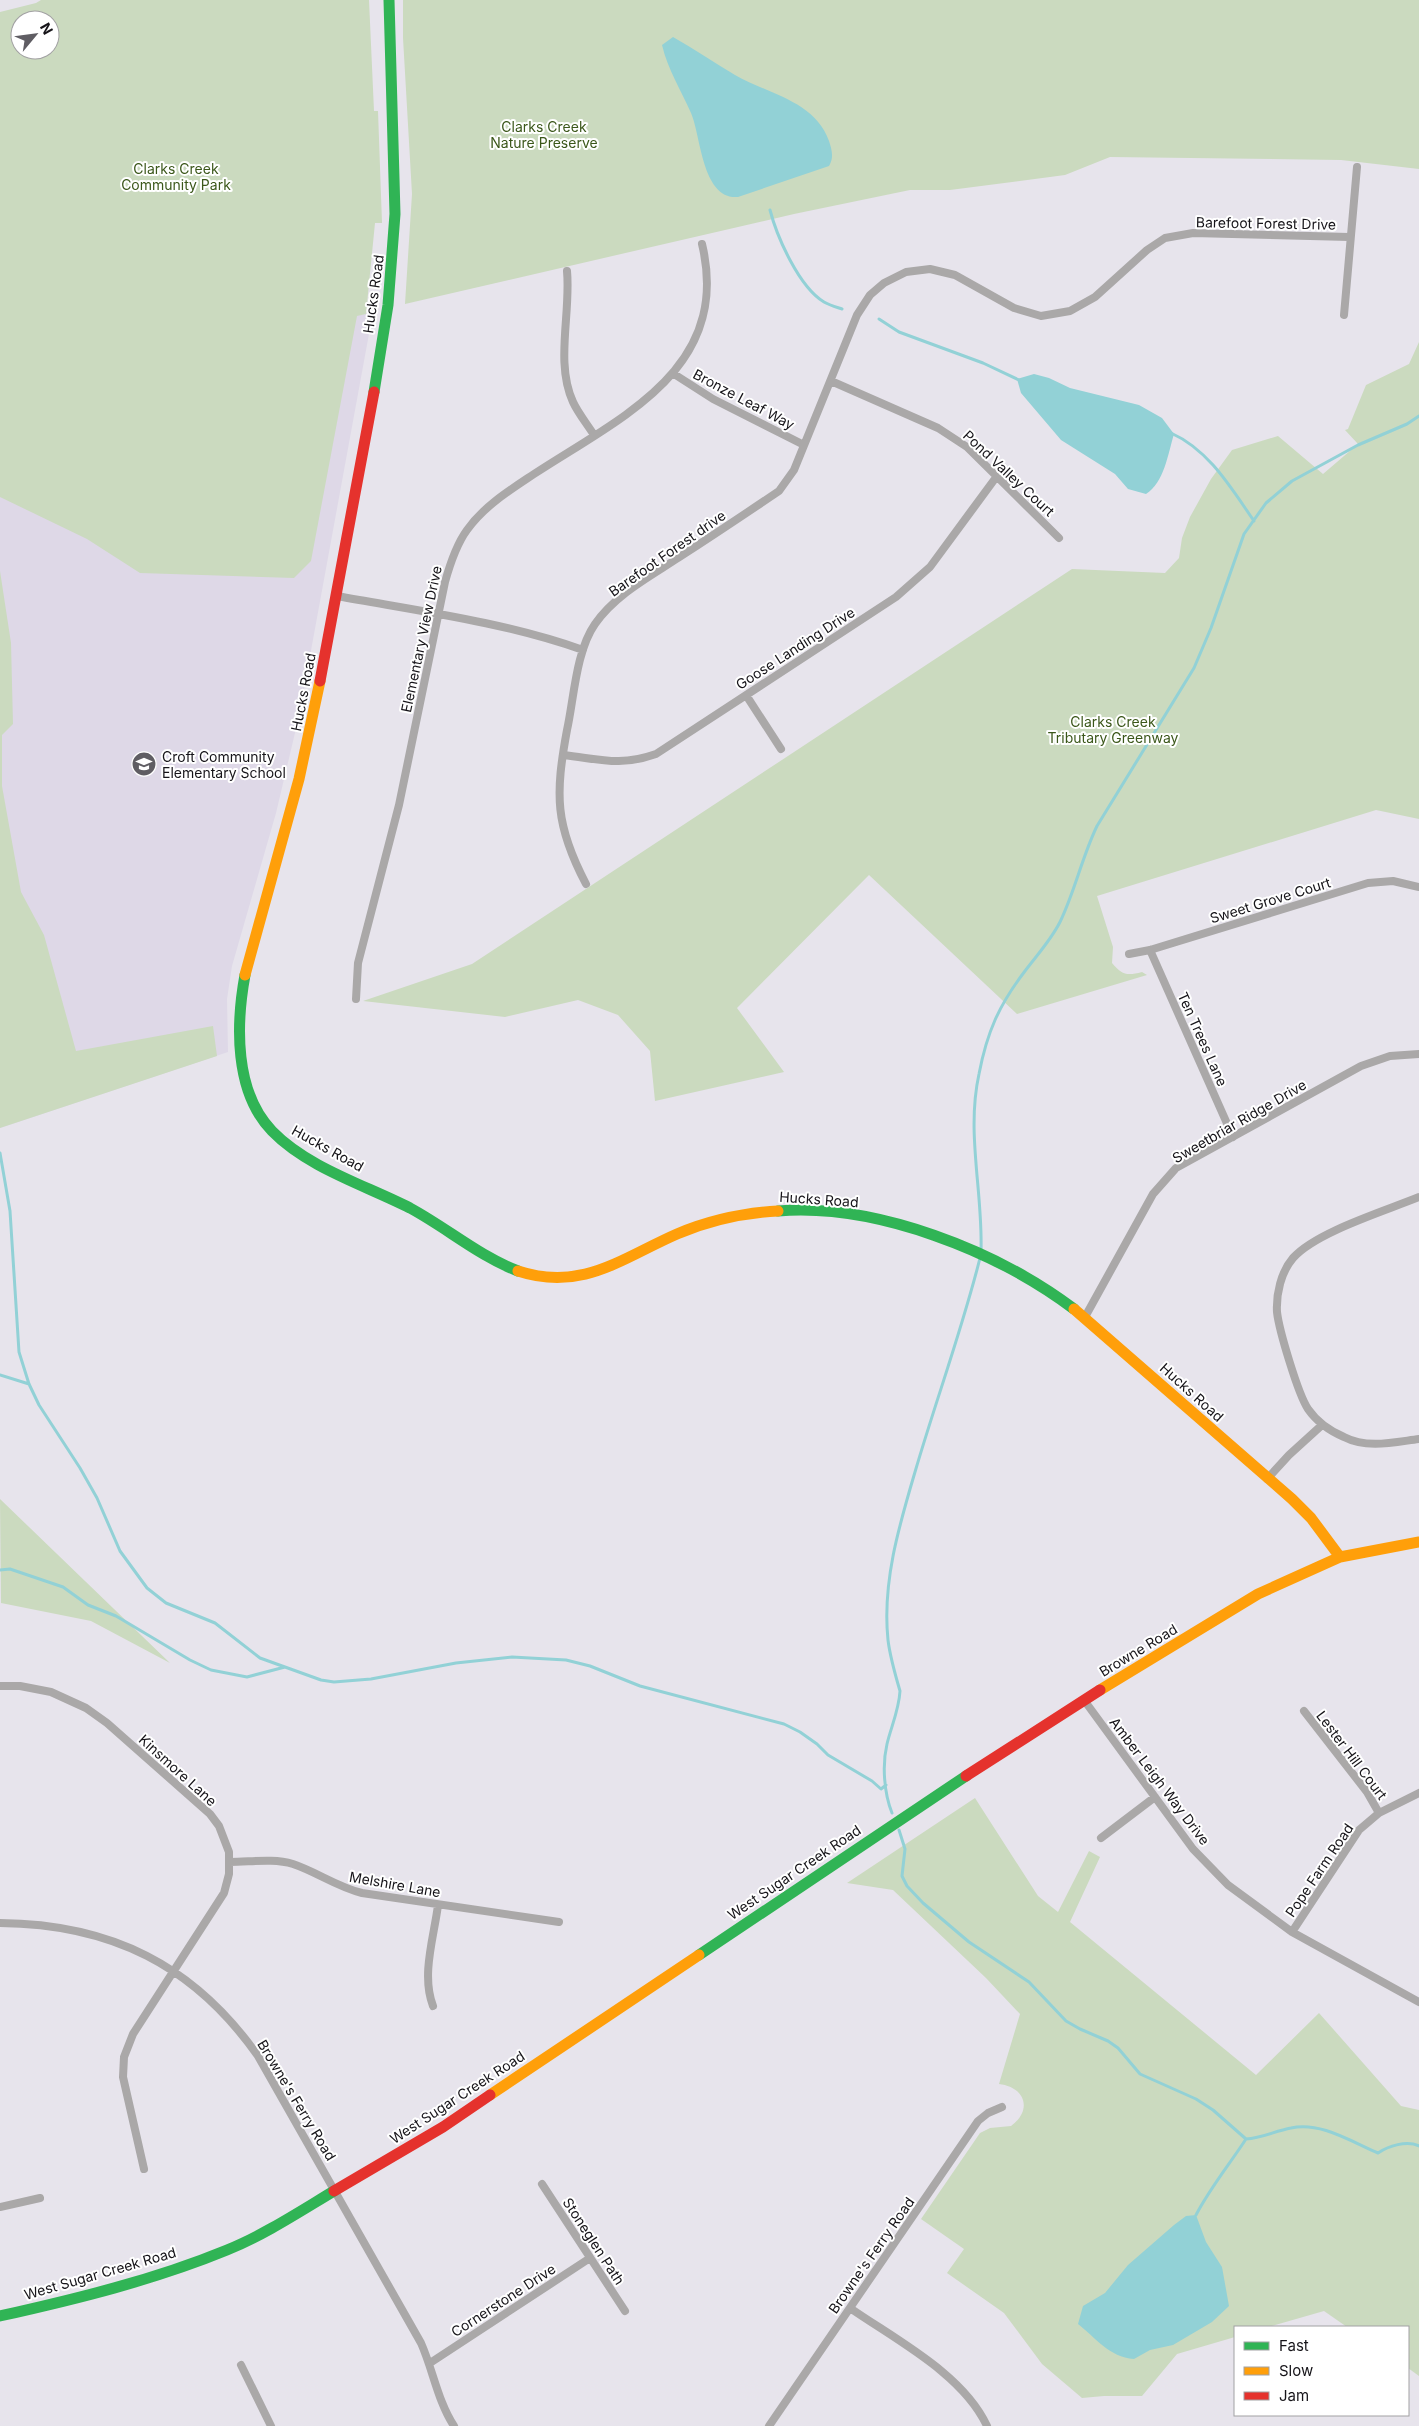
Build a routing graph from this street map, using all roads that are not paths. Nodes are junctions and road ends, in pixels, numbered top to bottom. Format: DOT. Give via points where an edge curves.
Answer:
graph roads {
  1 [pos="389,0"];
  2 [pos="1357,167"];
  3 [pos="1349,237"];
  4 [pos="702,244"];
  5 [pos="567,271"];
  6 [pos="1344,315"];
  7 [pos="674,374"];
  8 [pos="831,381"];
  9 [pos="594,435"];
  10 [pos="804,445"];
  11 [pos="997,476"];
  12 [pos="1059,538"];
  13 [pos="336,596"];
  14 [pos="438,614"];
  15 [pos="583,650"];
  16 [pos="746,695"];
  17 [pos="781,749"];
  18 [pos="563,754"];
  19 [pos="586,884"];
  20 [pos="1419,887"];
  21 [pos="1150,950"];
  22 [pos="1129,954"];
  23 [pos="356,998"];
  24 [pos="1419,1054"];
  25 [pos="1233,1137"];
  26 [pos="1419,1197"];
  27 [pos="1085,1317"];
  28 [pos="1322,1425"];
  29 [pos="1419,1439"];
  30 [pos="1267,1479"];
  31 [pos="1419,1542"];
  32 [pos="1340,1557"];
  33 [pos="0,1686"];
  34 [pos="1084,1700"];
  35 [pos="1304,1711"];
  36 [pos="1419,1793"];
  37 [pos="1155,1797"];
  38 [pos="1379,1813"];
  39 [pos="892,1824"];
  40 [pos="1101,1838"];
  41 [pos="230,1862"];
  42 [pos="438,1904"];
  43 [pos="0,1922"];
  44 [pos="559,1922"];
  45 [pos="1292,1932"];
  46 [pos="175,1971"];
  47 [pos="1419,2002"];
  48 [pos="433,2006"];
  49 [pos="1002,2107"];
  50 [pos="144,2169"];
  51 [pos="542,2184"];
  52 [pos="336,2191"];
  53 [pos="40,2198"];
  54 [pos="0,2207"];
  55 [pos="590,2258"];
  56 [pos="850,2308"];
  57 [pos="625,2311"];
  58 [pos="0,2316"];
  59 [pos="430,2362"];
  60 [pos="241,2365"];
  61 [pos="271,2426"];
  62 [pos="454,2426"];
  63 [pos="769,2426"];
  64 [pos="987,2426"];
  1 -- 13 [label="main road, Hucks Road" via="395,163 394,248 384,330"];
  2 -- 3 [label="street"];
  3 -- 6 [label="street"];
  3 -- 8 [label="street, Barefoot Forest Drive" via="1193,233 1165,238 1095,297 1070,311 1041,316 1014,308 955,275 930,269 906,272 884,283 870,295 858,315"];
  4 -- 7 [label="street, Elementary View Drive" via="707,267 703,316 693,344"];
  5 -- 9 [label="street" via="568,319 563,366 573,402"];
  7 -- 9 [label="street, Elementary View Drive" via="649,398"];
  7 -- 10 [label="street, Bronze Leaf Way" via="713,399"];
  8 -- 10 [label="street, Barefoot Forest drive"];
  8 -- 11 [label="street, Pond Valley Court" via="938,428 967,447"];
  9 -- 14 [label="street, Elementary View Drive" via="500,497 467,530 454,553"];
  10 -- 15 [label="street, Barefoot Forest drive" via="794,470 779,491 629,590 595,625"];
  11 -- 12 [label="street, Pond Valley Court"];
  11 -- 16 [label="street, Goose Landing Drive" via="930,567 903,591"];
  13 -- 14 [label="street"];
  13 -- 27 [label="main road, Hucks Road" via="302,772 253,939 243,985 240,1040 246,1081 270,1129 303,1154 409,1208 499,1263 546,1278 566,1279 596,1272 708,1223 732,1216 774,1210 834,1212 870,1218 972,1251 1041,1286"];
  14 -- 15 [label="street"];
  14 -- 23 [label="street, Elementary View Drive" via="399,805 358,963"];
  15 -- 18 [label="street, Barefoot Forest drive"];
  16 -- 17 [label="street"];
  16 -- 18 [label="street, Goose Landing Drive" via="656,754 636,762 621,763"];
  18 -- 19 [label="street, Barefoot Forest drive" via="558,794 562,825"];
  20 -- 21 [label="street, Sweet Grove Court" via="1393,881 1368,883"];
  21 -- 22 [label="street, Sweet Grove Court"];
  21 -- 25 [label="street, Ten Trees Lane"];
  24 -- 25 [label="street, Sweetbriar Ridge Drive" via="1390,1056 1361,1066"];
  25 -- 27 [label="street, Sweetbriar Ridge Drive" via="1176,1168 1153,1194"];
  26 -- 28 [label="street" via="1304,1247 1291,1260 1279,1285 1277,1312 1300,1393"];
  27 -- 30 [label="main road, Hucks Road"];
  28 -- 29 [label="street" via="1346,1438 1372,1444"];
  28 -- 30 [label="street"];
  30 -- 32 [label="main road, Hucks Road" via="1312,1518"];
  31 -- 32 [label="main road, Browne Road"];
  32 -- 34 [label="main road, Browne Road" via="1258,1594"];
  33 -- 41 [label="street, Kinsmore Lane" via="52,1692 95,1714 210,1814 226,1840"];
  34 -- 37 [label="street, Amber Leigh Way Drive"];
  34 -- 39 [label="main road, Browne Road"];
  35 -- 38 [label="street, Lester Hill Court" via="1367,1792"];
  36 -- 38 [label="street, Pope Farm Road"];
  37 -- 40 [label="street"];
  37 -- 45 [label="street, Amber Leigh Way Drive" via="1193,1849 1228,1885"];
  38 -- 45 [label="street, Pope Farm Road" via="1359,1830"];
  39 -- 52 [label="main road, West Sugar Creek Road" via="443,2128"];
  41 -- 42 [label="street, Melshire Lane" via="278,1861 293,1864 349,1890"];
  41 -- 46 [label="street, Kinsmore Lane" via="224,1894"];
  42 -- 44 [label="street, Melshire Lane"];
  42 -- 48 [label="street" via="428,1972"];
  43 -- 46 [label="street, Browne's Ferry Road" via="78,1930 130,1947"];
  45 -- 47 [label="street, Amber Leigh Way Drive"];
  46 -- 50 [label="street, Kinsmore Lane" via="133,2034 124,2057 123,2077"];
  46 -- 52 [label="street, Browne's Ferry Road" via="210,1999 258,2056"];
  49 -- 56 [label="street, Browne's Ferry Road" via="978,2121"];
  51 -- 55 [label="street, Stoneglen Path"];
  52 -- 58 [label="main road, West Sugar Creek Road" via="270,2229 219,2253 75,2299"];
  52 -- 59 [label="street, Browne's Ferry Road"];
  53 -- 54 [label="street"];
  55 -- 57 [label="street, Stoneglen Path"];
  55 -- 59 [label="street, Cornerstone Drive"];
  56 -- 63 [label="street, Browne's Ferry Road"];
  56 -- 64 [label="street" via="953,2380 977,2407"];
  59 -- 62 [label="street, Browne's Ferry Road" via="440,2396"];
  60 -- 61 [label="street"];
}
